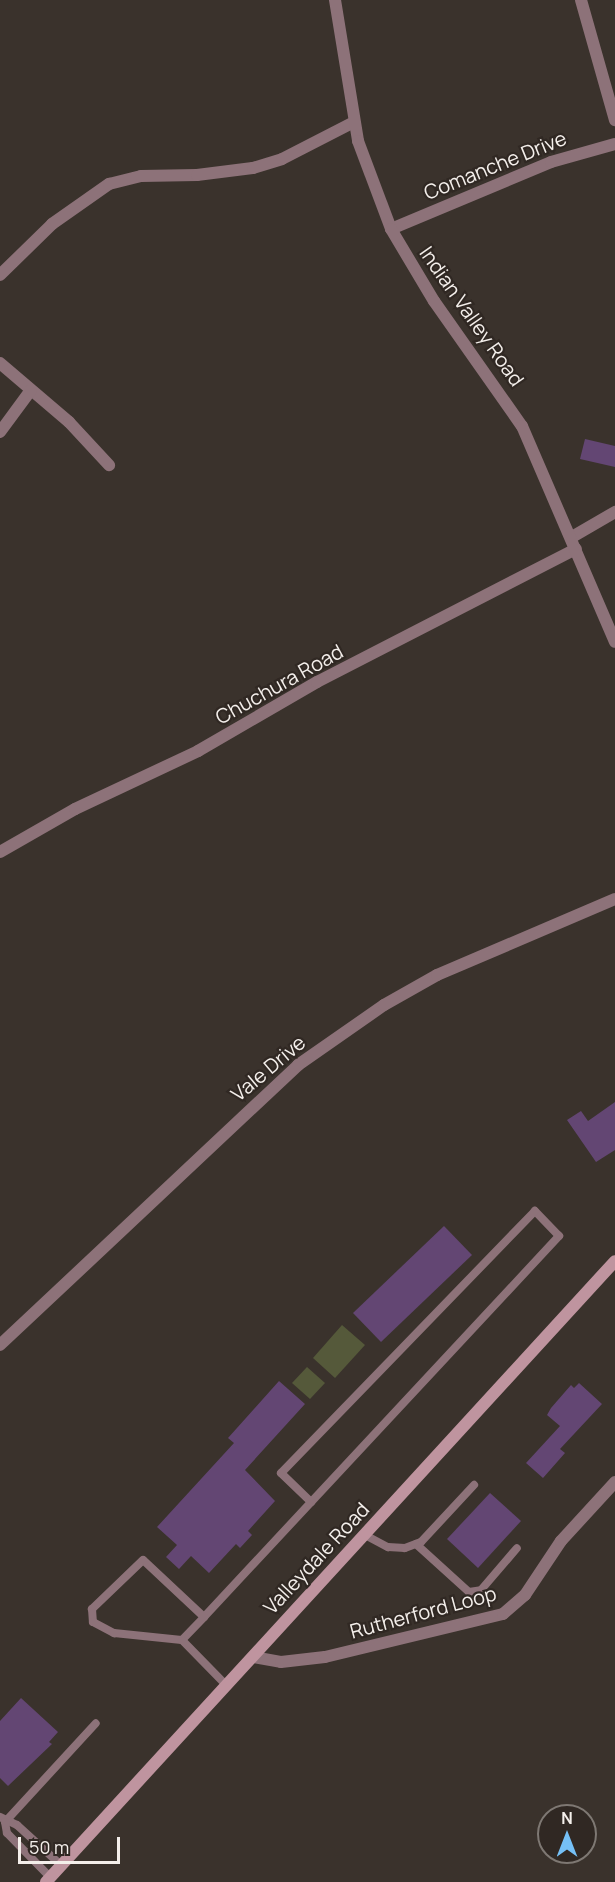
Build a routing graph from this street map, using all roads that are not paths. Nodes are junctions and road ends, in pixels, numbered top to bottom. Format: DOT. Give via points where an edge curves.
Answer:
graph roads {
  1 [pos="335,0"];
  2 [pos="581,0"];
  3 [pos="615,120"];
  4 [pos="354,122"];
  5 [pos="615,144"];
  6 [pos="392,229"];
  7 [pos="0,275"];
  8 [pos="0,363"];
  9 [pos="31,390"];
  10 [pos="0,432"];
  11 [pos="109,465"];
  12 [pos="615,512"];
  13 [pos="574,543"];
  14 [pos="615,642"];
  15 [pos="0,852"];
  16 [pos="615,899"];
  17 [pos="615,1261"];
  18 [pos="0,1345"];
  19 [pos="615,1482"];
  20 [pos="474,1485"];
  21 [pos="311,1502"];
  22 [pos="365,1535"];
  23 [pos="416,1544"];
  24 [pos="517,1548"];
  25 [pos="204,1617"];
  26 [pos="182,1640"];
  27 [pos="253,1657"];
  28 [pos="227,1686"];
  29 [pos="96,1723"];
  30 [pos="2,1820"];
  31 [pos="62,1864"];
  32 [pos="48,1880"];
  1 -- 4 [label="street, Indian Valley Road"];
  2 -- 3 [label="street"];
  4 -- 6 [label="street, Indian Valley Road" via="367,169"];
  4 -- 7 [label="street" via="282,159 253,168 141,176 109,184 52,224"];
  5 -- 6 [label="street, Comanche Drive" via="534,168"];
  6 -- 13 [label="street, Indian Valley Road" via="434,301 512,408"];
  8 -- 9 [label="street"];
  9 -- 10 [label="street"];
  9 -- 11 [label="street" via="91,442"];
  12 -- 13 [label="street, Chuchura Road"];
  13 -- 14 [label="street, Indian Valley Road"];
  13 -- 15 [label="street, Chuchura Road" via="317,682 198,752 75,809"];
  16 -- 18 [label="street, Vale Drive" via="437,975 384,1005 298,1065"];
  17 -- 22 [label="main road, Valleydale Road"];
  19 -- 27 [label="street, Rutherford Loop" via="561,1541 525,1595 503,1614 325,1657 281,1662"];
  20 -- 23 [label="lane"];
  21 -- 21 [label="lane" via="559,1236 535,1211 281,1473"];
  21 -- 25 [label="lane"];
  22 -- 23 [label="lane" via="388,1547"];
  22 -- 27 [label="main road, Valleydale Road"];
  23 -- 24 [label="lane" via="469,1592 481,1590"];
  25 -- 26 [label="lane"];
  25 -- 26 [label="lane" via="142,1560 92,1609 93,1622 114,1633"];
  26 -- 28 [label="lane"];
  27 -- 28 [label="main road, Valleydale Road"];
  28 -- 31 [label="main road, Valleydale Road"];
  29 -- 30 [label="lane"];
  30 -- 31 [label="lane" via="17,1825"];
  30 -- 32 [label="lane" via="7,1833"];
  31 -- 32 [label="main road, Valleydale Road"];
}
